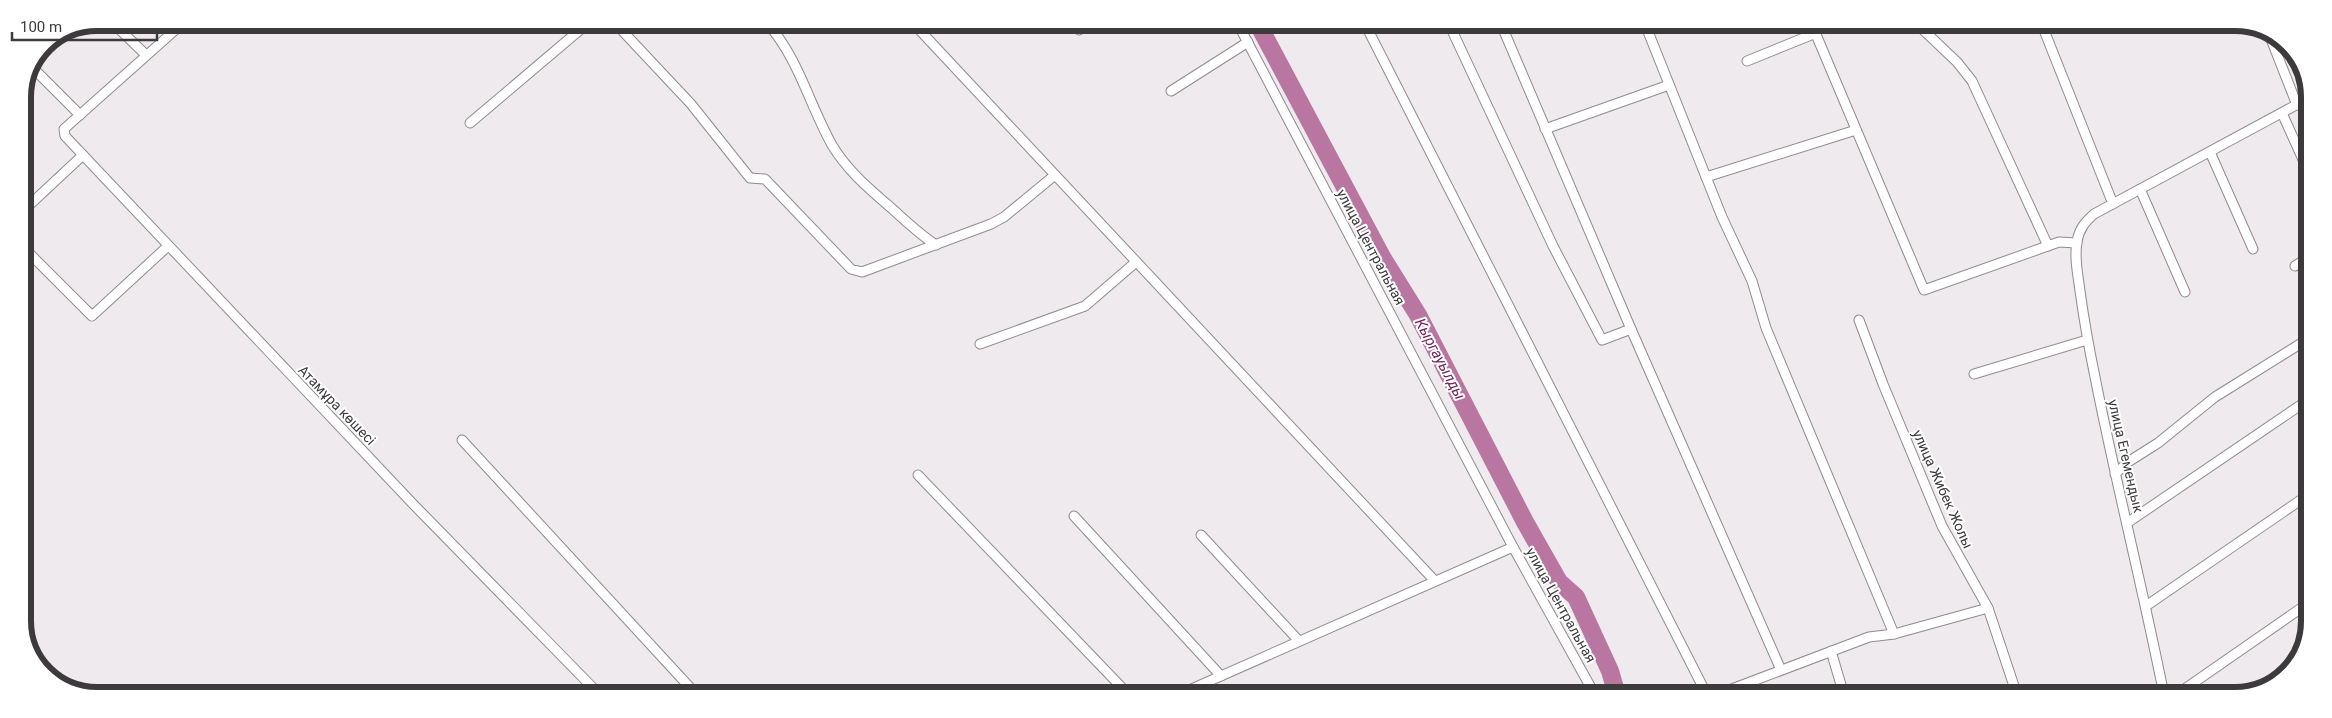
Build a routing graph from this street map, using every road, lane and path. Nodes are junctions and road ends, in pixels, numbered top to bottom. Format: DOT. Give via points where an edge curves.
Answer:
graph roads {
  1 [pos="122,31"];
  2 [pos="174,31"];
  3 [pos="579,31"];
  4 [pos="622,31"];
  5 [pos="772,31"];
  6 [pos="920,31"];
  7 [pos="1242,31"];
  8 [pos="1369,31"];
  9 [pos="1452,31"];
  10 [pos="1503,31"];
  11 [pos="1648,31"];
  12 [pos="1810,31"];
  13 [pos="1815,31"];
  14 [pos="1924,31"];
  15 [pos="2044,31"];
  16 [pos="1248,42"];
  17 [pos="2273,43"];
  18 [pos="146,55"];
  19 [pos="1747,61"];
  20 [pos="36,71"];
  21 [pos="1669,85"];
  22 [pos="1171,91"];
  23 [pos="2301,103"];
  24 [pos="2297,105"];
  25 [pos="2282,113"];
  26 [pos="80,115"];
  27 [pos="470,123"];
  28 [pos="1545,129"];
  29 [pos="1856,130"];
  30 [pos="2210,152"];
  31 [pos="83,155"];
  32 [pos="2301,155"];
  33 [pos="1055,175"];
  34 [pos="1706,177"];
  35 [pos="2140,189"];
  36 [pos="31,203"];
  37 [pos="2112,204"];
  38 [pos="2076,243"];
  39 [pos="936,245"];
  40 [pos="168,246"];
  41 [pos="2048,246"];
  42 [pos="2253,249"];
  43 [pos="31,256"];
  44 [pos="1136,262"];
  45 [pos="2301,262"];
  46 [pos="2294,266"];
  47 [pos="2185,292"];
  48 [pos="1859,320"];
  49 [pos="1630,329"];
  50 [pos="2087,340"];
  51 [pos="2301,343"];
  52 [pos="980,344"];
  53 [pos="1974,374"];
  54 [pos="2301,405"];
  55 [pos="462,440"];
  56 [pos="2115,474"];
  57 [pos="918,475"];
  58 [pos="2301,500"];
  59 [pos="1074,516"];
  60 [pos="2127,523"];
  61 [pos="1202,535"];
  62 [pos="1513,547"];
  63 [pos="1435,581"];
  64 [pos="2146,606"];
  65 [pos="1988,608"];
  66 [pos="2301,608"];
  67 [pos="1894,634"];
  68 [pos="1299,641"];
  69 [pos="1831,651"];
  70 [pos="1781,670"];
  71 [pos="1221,676"];
  72 [pos="592,687"];
  73 [pos="690,687"];
  74 [pos="1121,687"];
  75 [pos="1196,687"];
  76 [pos="1591,687"];
  77 [pos="1703,687"];
  78 [pos="1737,687"];
  79 [pos="1842,687"];
  80 [pos="2014,687"];
  81 [pos="2162,687"];
  82 [pos="2188,687"];
  1 -- 18 [label="street"];
  2 -- 18 [label="street"];
  3 -- 27 [label="street"];
  4 -- 39 [label="street" via="690,104 750,178 765,179 851,269 862,272"];
  5 -- 39 [label="street" via="786,51 833,146 850,169 864,187"];
  6 -- 33 [label="street"];
  7 -- 16 [label="street, улица Центральная"];
  8 -- 77 [label="street"];
  9 -- 49 [label="street" via="1553,246 1602,340"];
  10 -- 28 [label="street"];
  11 -- 21 [label="street"];
  12 -- 19 [label="street"];
  13 -- 29 [label="street"];
  14 -- 41 [label="street" via="1958,62 1972,81"];
  15 -- 37 [label="street"];
  16 -- 22 [label="street"];
  16 -- 62 [label="street, улица Центральная"];
  17 -- 24 [label="street"];
  18 -- 26 [label="street"];
  20 -- 26 [label="street"];
  21 -- 28 [label="street"];
  21 -- 34 [label="street"];
  23 -- 24 [label="street"];
  24 -- 25 [label="street"];
  25 -- 30 [label="street"];
  25 -- 32 [label="street"];
  26 -- 31 [label="street, Атамұра көшесі" via="64,129 65,136"];
  28 -- 49 [label="street"];
  29 -- 34 [label="street"];
  29 -- 41 [label="street" via="1924,290"];
  30 -- 35 [label="street"];
  30 -- 42 [label="street"];
  31 -- 36 [label="street"];
  31 -- 40 [label="street, Атамұра көшесі"];
  33 -- 39 [label="street" via="1004,217"];
  33 -- 44 [label="street"];
  34 -- 67 [label="street" via="1752,281 1766,328"];
  35 -- 37 [label="street"];
  35 -- 47 [label="street"];
  37 -- 38 [label="street, улица Егемендык" via="2085,222"];
  38 -- 41 [label="street" via="2059,242"];
  38 -- 50 [label="street, улица Егемендык"];
  40 -- 43 [label="street" via="92,316"];
  40 -- 72 [label="street, Атамұра көшесі" via="400,491"];
  44 -- 52 [label="street" via="1085,306"];
  44 -- 63 [label="street"];
  45 -- 46 [label="street"];
  48 -- 65 [label="street, улица Жибек Жолы" via="1882,384 1942,526"];
  49 -- 70 [label="street"];
  50 -- 53 [label="street"];
  50 -- 56 [label="street, улица Егемендык"];
  51 -- 56 [label="street" via="2215,398"];
  54 -- 60 [label="street"];
  55 -- 73 [label="street"];
  56 -- 60 [label="street, улица Егемендык"];
  57 -- 74 [label="street"];
  58 -- 64 [label="street"];
  59 -- 71 [label="street"];
  60 -- 64 [label="street, улица Егемендык"];
  61 -- 68 [label="street"];
  62 -- 63 [label="street"];
  62 -- 76 [label="street, улица Центральная"];
  63 -- 68 [label="street"];
  64 -- 81 [label="street, улица Егемендык"];
  65 -- 67 [label="street"];
  65 -- 80 [label="street, улица Жибек Жолы"];
  66 -- 82 [label="street"];
  67 -- 69 [label="street" via="1869,637"];
  68 -- 71 [label="street"];
  69 -- 70 [label="street"];
  69 -- 79 [label="street"];
  70 -- 78 [label="street"];
  71 -- 75 [label="street"];
}
